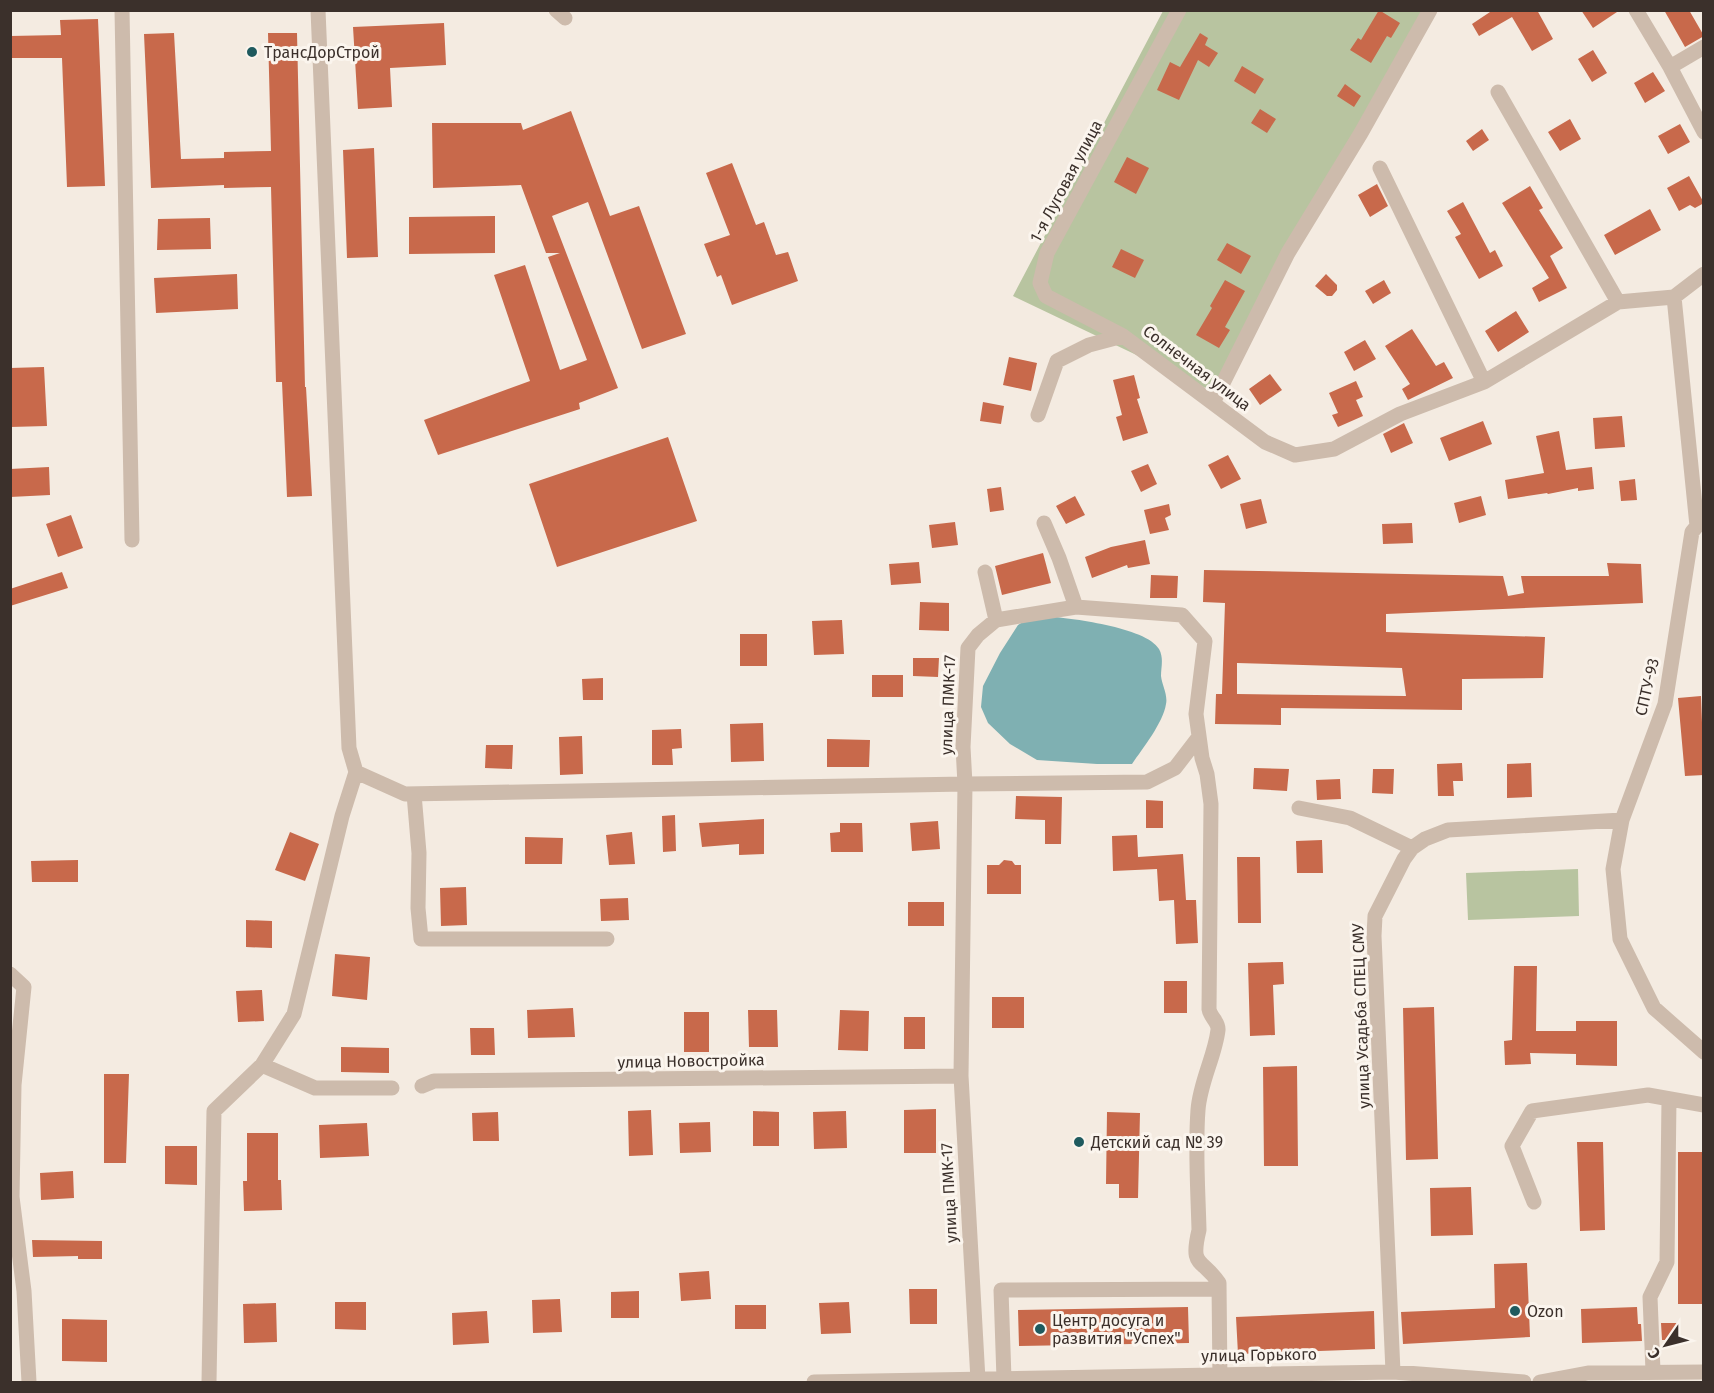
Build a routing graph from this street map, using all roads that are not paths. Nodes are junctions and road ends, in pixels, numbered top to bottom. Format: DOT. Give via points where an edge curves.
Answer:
graph roads {
  1 [pos="122,10"];
  2 [pos="318,10"];
  3 [pos="1179,10"];
  4 [pos="1430,10"];
  5 [pos="1636,10"];
  6 [pos="1704,47"];
  7 [pos="1670,67"];
  8 [pos="1498,92"];
  9 [pos="1704,132"];
  10 [pos="1380,168"];
  11 [pos="1704,274"];
  12 [pos="1674,297"];
  13 [pos="1618,302"];
  14 [pos="1123,336"];
  15 [pos="1484,382"];
  16 [pos="1213,403"];
  17 [pos="1038,415"];
  18 [pos="1044,523"];
  19 [pos="1700,524"];
  20 [pos="132,540"];
  21 [pos="985,572"];
  22 [pos="1076,607"];
  23 [pos="996,620"];
  24 [pos="1198,738"];
  25 [pos="356,772"];
  26 [pos="965,784"];
  27 [pos="414,794"];
  28 [pos="1299,808"];
  29 [pos="1622,820"];
  30 [pos="1412,848"];
  31 [pos="607,939"];
  32 [pos="10,974"];
  33 [pos="1704,1052"];
  34 [pos="262,1065"];
  35 [pos="961,1077"];
  36 [pos="12,1085"];
  37 [pos="422,1086"];
  38 [pos="392,1088"];
  39 [pos="1669,1099"];
  40 [pos="1704,1104"];
  41 [pos="1534,1202"];
  42 [pos="1219,1289"];
  43 [pos="1653,1371"];
  44 [pos="1393,1372"];
  45 [pos="1704,1372"];
  46 [pos="1220,1378"];
  47 [pos="1004,1379"];
  48 [pos="978,1380"];
  49 [pos="29,1383"];
  50 [pos="209,1383"];
  51 [pos="814,1383"];
  52 [pos="1524,1383"];
  53 [pos="1540,1383"];
  1 -- 20 [label="street"];
  2 -- 25 [label="street" via="349,748"];
  3 -- 14 [label="street, 1-я Луговая улица" via="1047,253 1040,283 1046,296"];
  4 -- 16 [label="street" via="1288,253"];
  5 -- 7 [label="street"];
  6 -- 7 [label="street"];
  7 -- 9 [label="street"];
  8 -- 13 [label="street"];
  10 -- 15 [label="street"];
  11 -- 12 [label="street"];
  12 -- 13 [label="street"];
  12 -- 19 [label="street, СПТУ-93"];
  13 -- 15 [label="street"];
  14 -- 16 [label="street, Солнечная улица"];
  14 -- 17 [label="street, Солнечная улица" via="1089,345 1057,361"];
  15 -- 16 [label="street, Солнечная улица" via="1400,414 1334,449 1295,455 1265,442"];
  18 -- 22 [label="street"];
  19 -- 29 [label="street, СПТУ-93" via="1692,532 1665,704"];
  21 -- 23 [label="street"];
  22 -- 23 [label="street"];
  22 -- 24 [label="street" via="1182,615 1204,641 1196,714"];
  23 -- 26 [label="street, улица ПМК-17" via="968,648"];
  24 -- 26 [label="street" via="1175,768 1148,782"];
  24 -- 42 [label="street" via="1211,804 1209,1010 1218,1029 1198,1108 1195,1247 1196,1258 1212,1273"];
  25 -- 27 [label="street" via="405,794"];
  25 -- 34 [label="street" via="294,1014"];
  26 -- 27 [label="street"];
  26 -- 35 [label="street, улица ПМК-17"];
  27 -- 31 [label="street" via="421,939"];
  28 -- 30 [label="street" via="1350,818"];
  29 -- 30 [label="street" via="1448,830"];
  29 -- 33 [label="street, СПТУ-93" via="1613,869 1620,939 1654,1008"];
  30 -- 44 [label="street, улица Усадьба СПЕЦ СМУ" via="1375,915 1374,936"];
  32 -- 36 [label="street" via="24,987"];
  34 -- 38 [label="street" via="315,1088"];
  34 -- 50 [label="street" via="213,1111"];
  35 -- 37 [label="street, улица Новостройка" via="434,1081"];
  35 -- 48 [label="street, улица ПМК-17"];
  36 -- 49 [label="street" via="12,1197 24,1291"];
  39 -- 40 [label="street"];
  39 -- 41 [label="street" via="1648,1095 1532,1111 1512,1146"];
  39 -- 43 [label="street" via="1666,1262 1650,1297"];
  42 -- 46 [label="street"];
  42 -- 47 [label="street" via="1001,1290"];
  43 -- 45 [label="street"];
  43 -- 53 [label="street" via="1588,1373"];
  44 -- 46 [label="street, улица Горького"];
  44 -- 52 [label="street, улица Горького"];
  46 -- 47 [label="street, улица Горького"];
  47 -- 48 [label="street, улица Горького"];
  48 -- 51 [label="street, улица Горького"];
}
